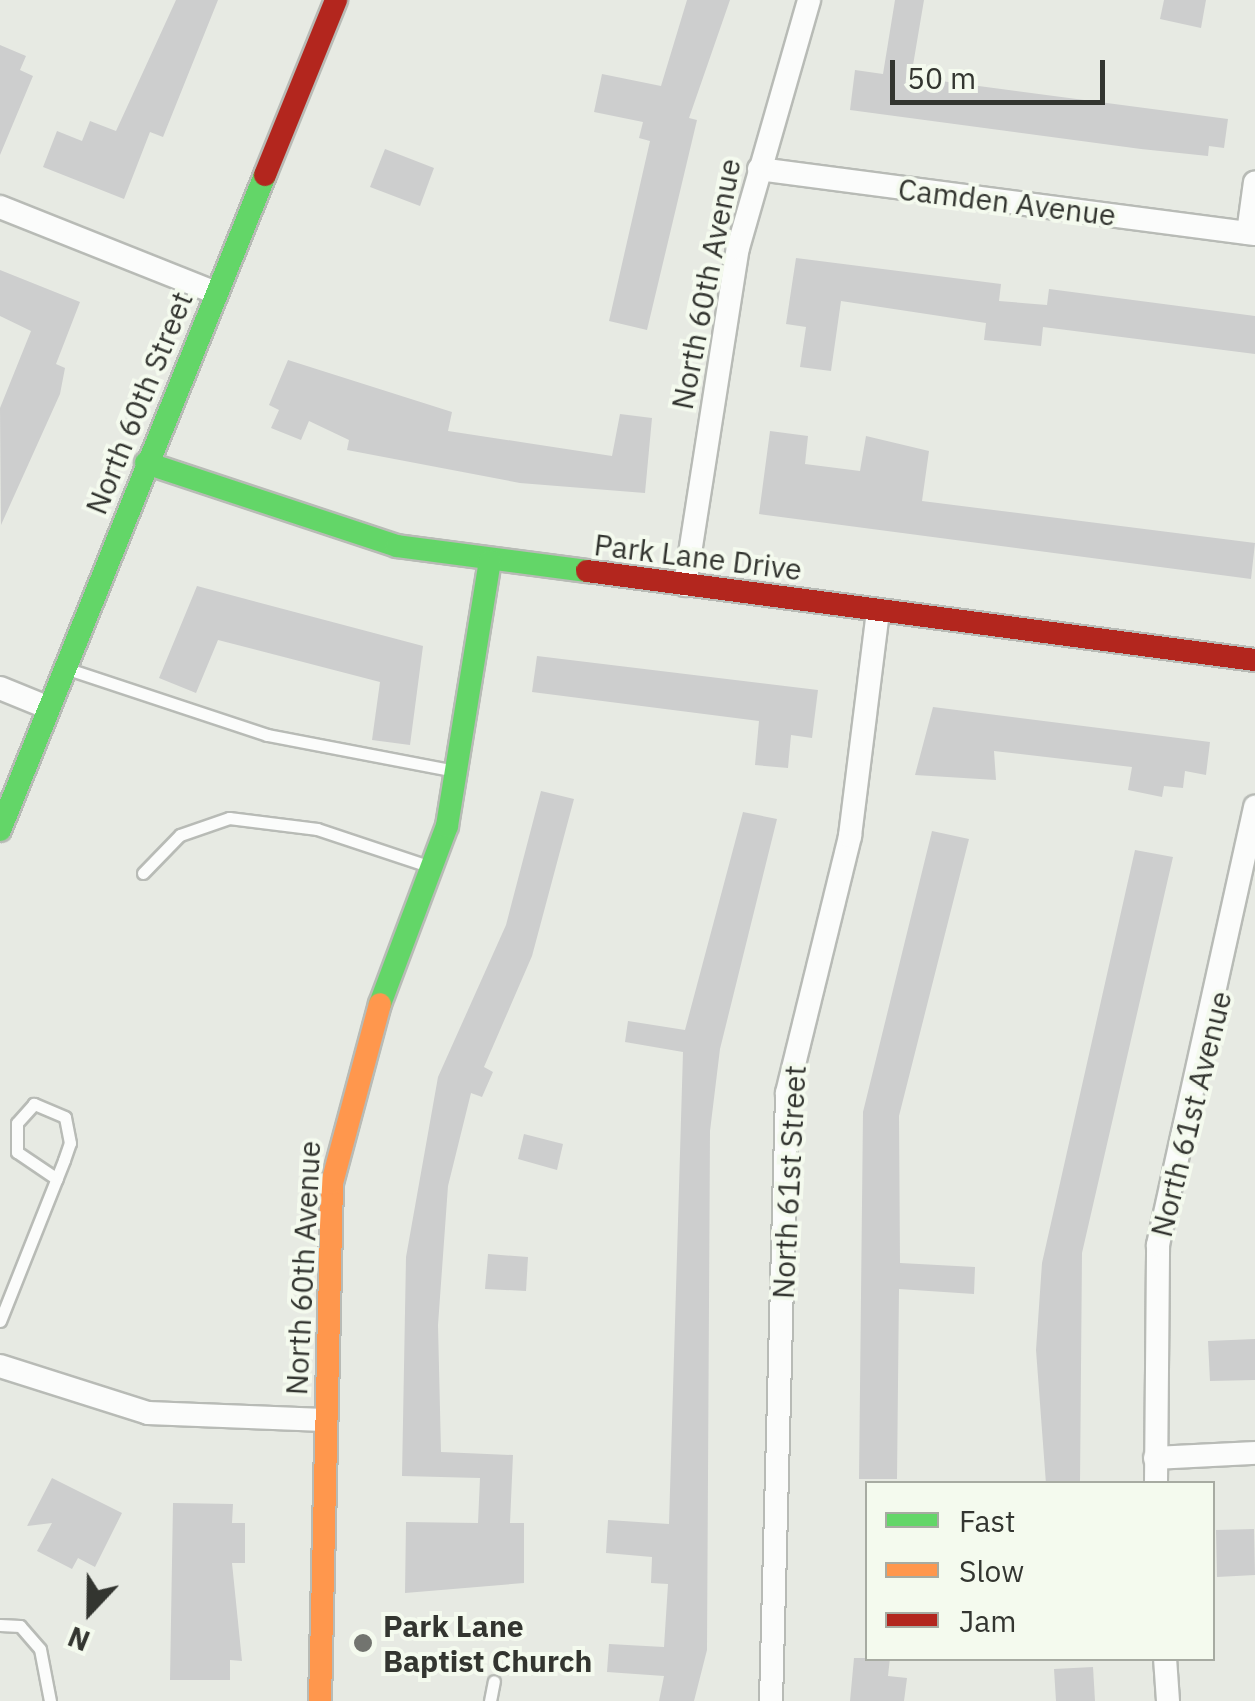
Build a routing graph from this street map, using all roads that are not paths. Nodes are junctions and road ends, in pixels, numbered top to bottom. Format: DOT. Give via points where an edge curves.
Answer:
graph roads {
  1 [pos="336,0"];
  2 [pos="809,0"];
  3 [pos="758,169"];
  4 [pos="1255,182"];
  5 [pos="0,206"];
  6 [pos="1252,234"];
  7 [pos="216,293"];
  8 [pos="146,462"];
  9 [pos="490,561"];
  10 [pos="685,585"];
  11 [pos="878,611"];
  12 [pos="1255,660"];
  13 [pos="65,668"];
  14 [pos="0,688"];
  15 [pos="49,708"];
  16 [pos="460,772"];
  17 [pos="1255,807"];
  18 [pos="0,830"];
  19 [pos="435,868"];
  20 [pos="143,873"];
  21 [pos="57,1179"];
  22 [pos="0,1321"];
  23 [pos="0,1366"];
  24 [pos="324,1420"];
  25 [pos="1255,1452"];
  26 [pos="1155,1458"];
  27 [pos="1156,1481"];
  28 [pos="0,1625"];
  29 [pos="1166,1661"];
  30 [pos="494,1680"];
  31 [pos="50,1701"];
  32 [pos="320,1701"];
  33 [pos="490,1701"];
  34 [pos="771,1701"];
  35 [pos="1168,1701"];
  1 -- 7 [label="street, North 60th Street"];
  2 -- 3 [label="street, North 60th Avenue"];
  3 -- 6 [label="street, Camden Avenue"];
  3 -- 10 [label="street, North 60th Avenue" via="721,336"];
  4 -- 6 [label="street"];
  5 -- 7 [label="street"];
  7 -- 8 [label="street, North 60th Street"];
  8 -- 9 [label="street, Park Lane Drive" via="325,529"];
  8 -- 13 [label="street, North 60th Street"];
  9 -- 10 [label="street, Park Lane Drive"];
  9 -- 16 [label="street, North 60th Avenue"];
  10 -- 11 [label="street, Park Lane Drive"];
  11 -- 12 [label="street, Park Lane Drive"];
  11 -- 34 [label="street, North 61st Street" via="850,836 787,1093"];
  13 -- 15 [label="street, North 60th Street"];
  13 -- 16 [label="lane" via="267,735"];
  14 -- 15 [label="street"];
  15 -- 18 [label="street, North 60th Street"];
  16 -- 19 [label="street, North 60th Avenue"];
  17 -- 26 [label="street, North 61st Avenue" via="1158,1245"];
  19 -- 20 [label="lane" via="317,829 229,818 180,835"];
  19 -- 24 [label="street, North 60th Avenue" via="340,1130"];
  21 -- 21 [label="lane" via="70,1129 34,1104 17,1123 17,1152"];
  21 -- 22 [label="lane"];
  23 -- 24 [label="street" via="148,1413"];
  24 -- 32 [label="street, North 60th Avenue"];
  25 -- 26 [label="street"];
  26 -- 27 [label="street, North 61st Avenue"];
  28 -- 31 [label="lane" via="20,1626 40,1649"];
  29 -- 35 [label="street"];
  30 -- 33 [label="lane"];
}
